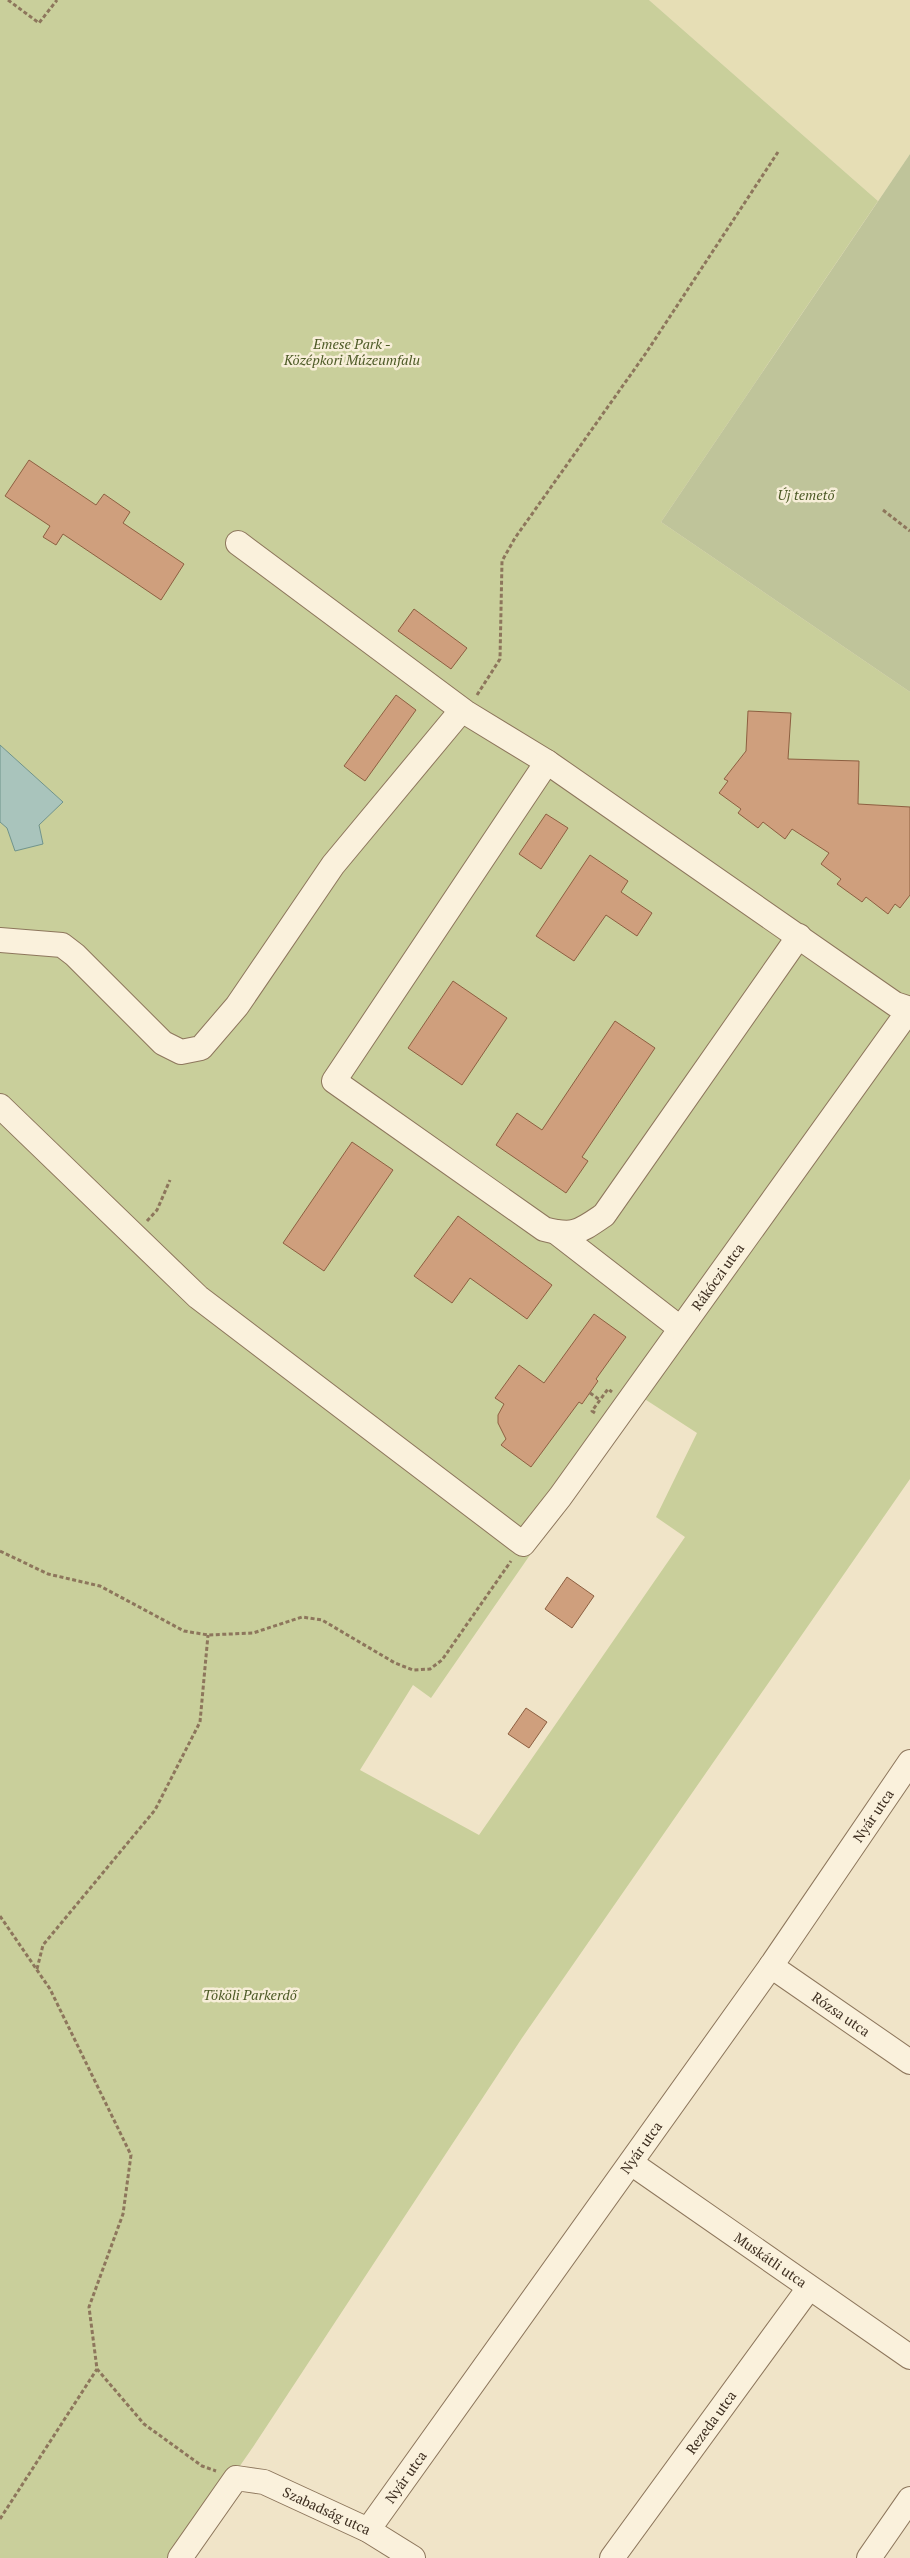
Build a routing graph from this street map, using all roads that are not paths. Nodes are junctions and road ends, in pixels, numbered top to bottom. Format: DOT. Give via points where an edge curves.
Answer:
graph roads {
  1 [pos="238,543"];
  2 [pos="461,714"];
  3 [pos="548,762"];
  4 [pos="799,936"];
  5 [pos="0,940"];
  6 [pos="910,1009"];
  7 [pos="0,1106"];
  8 [pos="556,1232"];
  9 [pos="680,1328"];
  10 [pos="909,1766"];
  11 [pos="771,1966"];
  12 [pos="910,2062"];
  13 [pos="631,2163"];
  14 [pos="809,2288"];
  15 [pos="910,2357"];
  16 [pos="910,2499"];
  17 [pos="368,2530"];
  18 [pos="180,2558"];
  19 [pos="413,2558"];
  20 [pos="612,2558"];
  21 [pos="869,2558"];
  1 -- 2 [label="street"];
  2 -- 3 [label="street"];
  2 -- 5 [label="street" via="333,864 238,1006 201,1048 181,1052 163,1043 76,955 62,945"];
  3 -- 4 [label="street"];
  3 -- 8 [label="street" via="334,1081 544,1229"];
  4 -- 6 [label="street" via="895,1004"];
  4 -- 8 [label="street" via="604,1215 585,1228 565,1234"];
  6 -- 9 [label="street, Rákóczi utca"];
  7 -- 9 [label="street, Rákóczi utca" via="198,1297 523,1544"];
  8 -- 9 [label="street"];
  10 -- 11 [label="street, Nyár utca"];
  11 -- 12 [label="street, Rózsa utca"];
  11 -- 13 [label="street, Nyár utca"];
  13 -- 14 [label="street, Muskátli utca"];
  13 -- 17 [label="street, Nyár utca"];
  14 -- 15 [label="street, Muskátli utca"];
  14 -- 20 [label="street, Rezeda utca"];
  16 -- 21 [label="street"];
  17 -- 18 [label="street, Szabadság utca" via="264,2482 236,2478"];
  17 -- 19 [label="street, Szabadság utca"];
}
